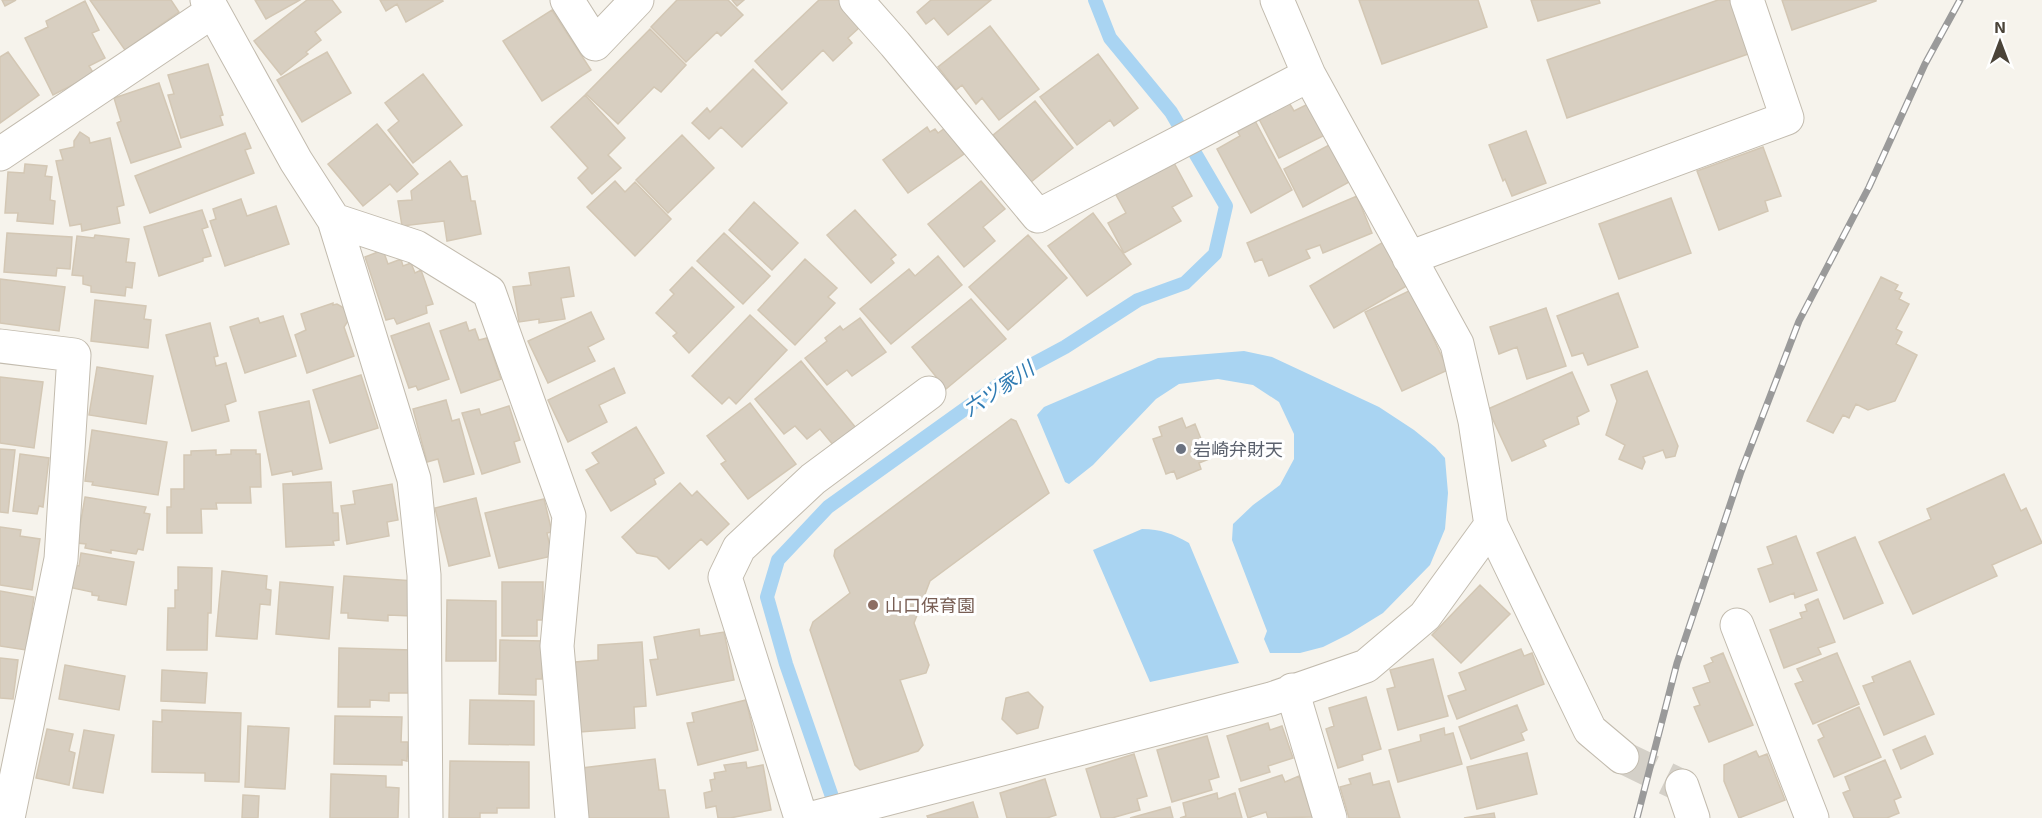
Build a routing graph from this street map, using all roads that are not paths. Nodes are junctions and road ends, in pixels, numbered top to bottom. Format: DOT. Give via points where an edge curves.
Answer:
graph roads {
  1 [pos="567,0"];
  2 [pos="637,0"];
  3 [pos="856,0"];
  4 [pos="1276,0"];
  5 [pos="1747,0"];
  6 [pos="210,5"];
  7 [pos="1309,75"];
  8 [pos="0,153"];
  9 [pos="334,220"];
  10 [pos="1409,258"];
  11 [pos="0,346"];
  12 [pos="928,393"];
  13 [pos="1491,525"];
  14 [pos="1737,625"];
  15 [pos="1292,690"];
  16 [pos="1622,757"];
  17 [pos="1682,786"];
  18 [pos="869,809"];
  19 [pos="8,818"];
  20 [pos="426,818"];
  21 [pos="572,818"];
  22 [pos="801,818"];
  23 [pos="813,818"];
  24 [pos="1330,818"];
  25 [pos="1693,818"];
  26 [pos="1812,818"];
  1 -- 2 [label="street" via="595,44"];
  3 -- 7 [label="street" via="1038,216"];
  4 -- 7 [label="street"];
  5 -- 10 [label="street" via="1787,118"];
  6 -- 8 [label="street"];
  6 -- 9 [label="street" via="296,161"];
  7 -- 10 [label="street"];
  9 -- 20 [label="street" via="414,479 424,575"];
  9 -- 21 [label="street" via="416,247 489,292 569,516 557,646"];
  10 -- 13 [label="street" via="1457,344 1475,422"];
  11 -- 19 [label="street" via="74,355 61,559"];
  12 -- 22 [label="street" via="813,478 739,548 725,577"];
  13 -- 15 [label="street" via="1425,616 1366,666"];
  13 -- 16 [label="street" via="1590,730"];
  14 -- 26 [label="street"];
  15 -- 18 [label="street"];
  15 -- 24 [label="street"];
  17 -- 25 [label="street"];
  18 -- 23 [label="street"];
}
